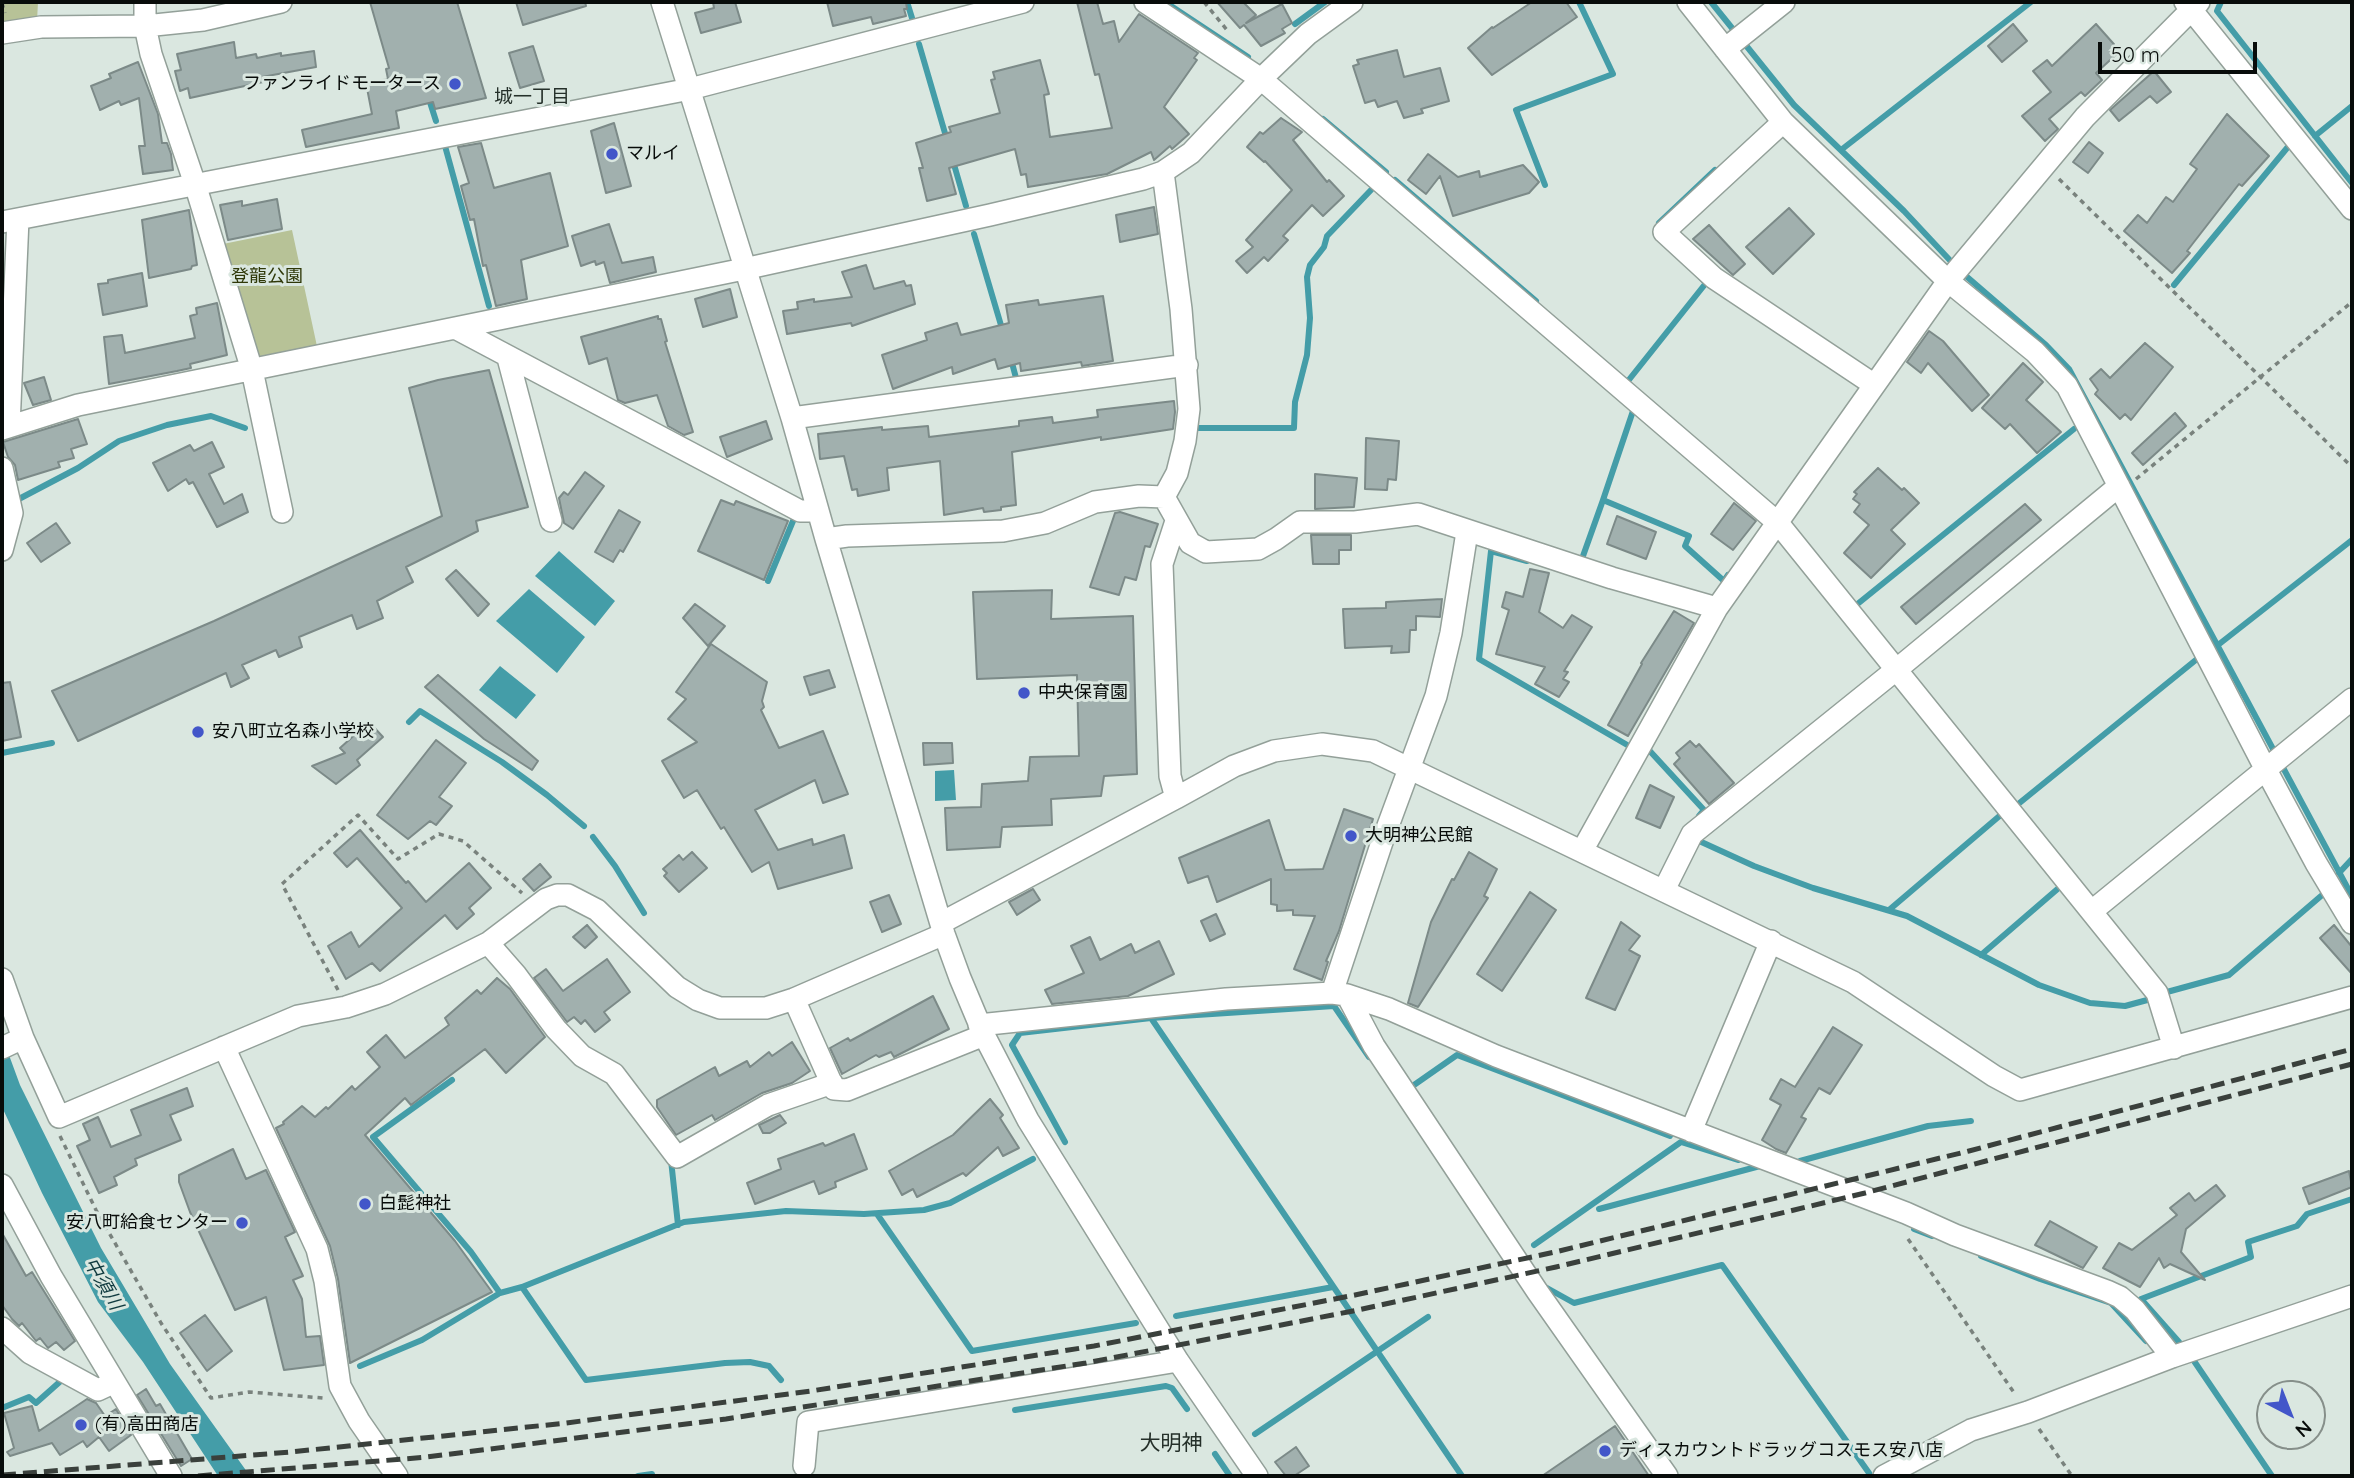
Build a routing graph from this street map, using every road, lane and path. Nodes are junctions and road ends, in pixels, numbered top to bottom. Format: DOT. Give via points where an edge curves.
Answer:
graph roads {
  1 [pos="145,2"];
  2 [pos="281,2"];
  3 [pos="662,2"];
  4 [pos="1023,2"];
  5 [pos="1145,2"];
  6 [pos="1352,2"];
  7 [pos="1688,2"];
  8 [pos="1783,2"];
  9 [pos="2192,4"];
  10 [pos="145,26"];
  11 [pos="2,33"];
  12 [pos="1725,48"];
  13 [pos="1261,79"];
  14 [pos="690,89"];
  15 [pos="1783,122"];
  16 [pos="2046,165"];
  17 [pos="1163,172"];
  18 [pos="195,184"];
  19 [pos="2352,209"];
  20 [pos="10,220"];
  21 [pos="744,269"];
  22 [pos="1948,281"];
  23 [pos="2352,302"];
  24 [pos="455,328"];
  25 [pos="508,358"];
  26 [pos="1187,365"];
  27 [pos="252,370"];
  28 [pos="2259,377"];
  29 [pos="1873,384"];
  30 [pos="792,418"];
  31 [pos="6,428"];
  32 [pos="2352,467"];
  33 [pos="2,468"];
  34 [pos="2120,489"];
  35 [pos="1164,497"];
  36 [pos="818,511"];
  37 [pos="282,512"];
  38 [pos="551,521"];
  39 [pos="1177,521"];
  40 [pos="1778,523"];
  41 [pos="1467,531"];
  42 [pos="826,539"];
  43 [pos="2,550"];
  44 [pos="1717,608"];
  45 [pos="1896,668"];
  46 [pos="2352,699"];
  47 [pos="1410,768"];
  48 [pos="2266,768"];
  49 [pos="1176,798"];
  50 [pos="1582,851"];
  51 [pos="1664,890"];
  52 [pos="537,905"];
  53 [pos="2092,911"];
  54 [pos="2352,923"];
  55 [pos="942,928"];
  56 [pos="1770,941"];
  57 [pos="488,943"];
  58 [pos="2,979"];
  59 [pos="1339,994"];
  60 [pos="2352,997"];
  61 [pos="794,999"];
  62 [pos="347,1007"];
  63 [pos="982,1030"];
  64 [pos="13,1043"];
  65 [pos="224,1047"];
  66 [pos="2174,1048"];
  67 [pos="832,1083"];
  68 [pos="59,1117"];
  69 [pos="1691,1131"];
  70 [pos="2,1185"];
  71 [pos="1906,1213"];
  72 [pos="2352,1297"];
  73 [pos="2,1328"];
  74 [pos="2172,1357"];
  75 [pos="1178,1361"];
  76 [pos="113,1383"];
  77 [pos="346,1397"];
  78 [pos="2028,1412"];
  79 [pos="804,1466"];
  80 [pos="171,1476"];
  81 [pos="397,1476"];
  82 [pos="1257,1476"];
  83 [pos="1667,1476"];
  84 [pos="1884,1476"];
  85 [pos="2072,1476"];
  1 -- 10 [label="street"];
  2 -- 10 [label="street" via="203,20"];
  3 -- 14 [label="street"];
  4 -- 14 [label="street"];
  5 -- 13 [label="street"];
  6 -- 13 [label="street" via="1308,34"];
  7 -- 12 [label="street"];
  8 -- 12 [label="street"];
  9 -- 16 [label="street"];
  9 -- 19 [label="street"];
  10 -- 11 [label="street" via="41,27"];
  10 -- 18 [label="street"];
  12 -- 15 [label="street"];
  13 -- 17 [label="street" via="1191,153"];
  13 -- 40 [label="street"];
  14 -- 18 [label="street"];
  14 -- 21 [label="street"];
  15 -- 22 [label="street"];
  15 -- 29 [label="street" via="1664,232 1714,278"];
  16 -- 22 [label="street"];
  16 -- 28 [label="path"];
  17 -- 21 [label="street"];
  17 -- 26 [label="street"];
  18 -- 20 [label="street"];
  18 -- 27 [label="street"];
  20 -- 31 [label="street"];
  21 -- 24 [label="street"];
  21 -- 30 [label="street"];
  22 -- 29 [label="street"];
  22 -- 34 [label="street" via="2035,352 2067,386"];
  23 -- 28 [label="path"];
  24 -- 25 [label="street"];
  24 -- 27 [label="street"];
  25 -- 36 [label="street" via="800,511"];
  25 -- 38 [label="street"];
  26 -- 30 [label="street"];
  26 -- 35 [label="street" via="1185,441 1177,473"];
  27 -- 31 [label="street" via="78,405"];
  27 -- 37 [label="street"];
  28 -- 32 [label="path"];
  28 -- 34 [label="path"];
  29 -- 40 [label="street"];
  30 -- 36 [label="street"];
  33 -- 43 [label="street" via="12,513"];
  34 -- 45 [label="street"];
  34 -- 48 [label="street"];
  35 -- 39 [label="street"];
  35 -- 42 [label="street" via="1095,502 1045,523 1003,531"];
  36 -- 42 [label="street"];
  39 -- 41 [label="street" via="1190,543 1206,552 1258,549 1300,522 1355,522 1418,514"];
  39 -- 49 [label="street" via="1162,564 1170,776"];
  40 -- 44 [label="street"];
  40 -- 45 [label="street"];
  41 -- 44 [label="street"];
  41 -- 47 [label="street" via="1436,696"];
  42 -- 55 [label="street"];
  44 -- 50 [label="street"];
  45 -- 51 [label="street" via="1692,834"];
  45 -- 53 [label="street"];
  46 -- 48 [label="street"];
  47 -- 49 [label="street" via="1373,751 1322,744 1274,751 1234,766"];
  47 -- 50 [label="street"];
  47 -- 59 [label="street" via="1382,842"];
  48 -- 53 [label="street"];
  48 -- 54 [label="street"];
  49 -- 55 [label="street"];
  50 -- 51 [label="street"];
  51 -- 56 [label="street"];
  52 -- 57 [label="street"];
  52 -- 61 [label="street" via="558,895 581,900 677,987 698,1000 743,1009"];
  52 -- 62 [label="path" via="463,841 439,834 398,859 358,815 282,884"];
  53 -- 66 [label="street" via="2157,993"];
  55 -- 61 [label="street"];
  55 -- 63 [label="street"];
  56 -- 66 [label="street" via="1853,982 2020,1090"];
  56 -- 69 [label="street"];
  57 -- 62 [label="street" via="385,994"];
  57 -- 67 [label="street" via="556,1030 582,1056 614,1074 677,1157 768,1105"];
  58 -- 64 [label="street"];
  59 -- 63 [label="street" via="1226,999"];
  59 -- 69 [label="street" via="1388,1009"];
  59 -- 83 [label="street" via="1536,1292"];
  60 -- 66 [label="street"];
  61 -- 67 [label="street"];
  62 -- 65 [label="street" via="298,1016"];
  63 -- 67 [label="street" via="846,1090 834,1089"];
  63 -- 75 [label="street" via="1028,1120"];
  64 -- 68 [label="street"];
  65 -- 68 [label="street"];
  65 -- 77 [label="street" via="317,1249 340,1386"];
  68 -- 77 [label="path" via="60,1138 96,1210 161,1323 211,1398 249,1392"];
  69 -- 71 [label="street"];
  70 -- 76 [label="street"];
  71 -- 74 [label="street" via="2120,1297"];
  71 -- 78 [label="path" via="1901,1228"];
  72 -- 74 [label="street"];
  73 -- 76 [label="street" via="30,1353 98,1390"];
  74 -- 78 [label="street"];
  75 -- 79 [label="street" via="808,1422"];
  75 -- 82 [label="street"];
  76 -- 80 [label="street"];
  77 -- 81 [label="street"];
  78 -- 84 [label="street" via="1971,1430"];
  78 -- 85 [label="path"];
}
